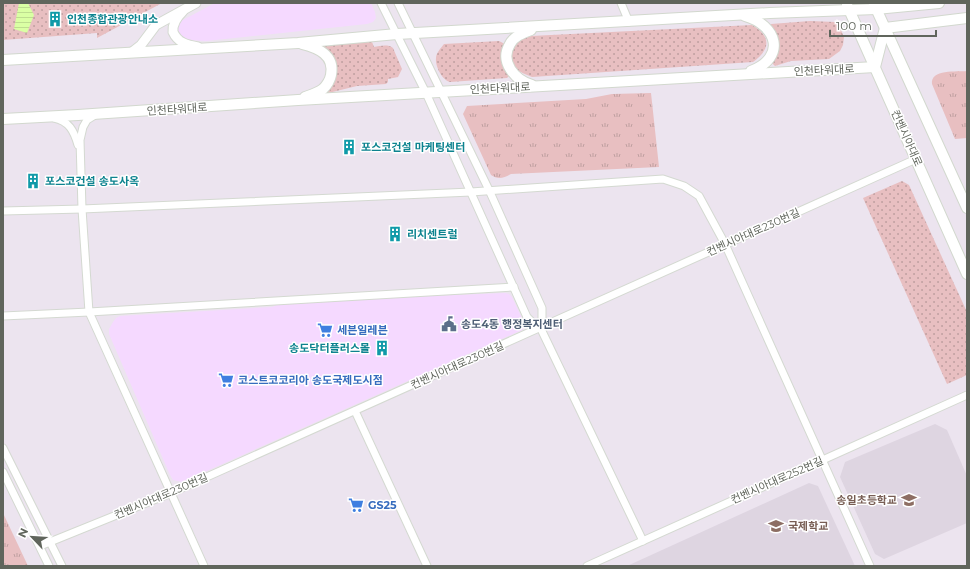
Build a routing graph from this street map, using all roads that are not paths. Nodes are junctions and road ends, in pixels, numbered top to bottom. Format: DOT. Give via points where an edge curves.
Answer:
graph roads {
  1 [pos="196,3"];
  2 [pos="381,3"];
  3 [pos="398,3"];
  4 [pos="621,3"];
  5 [pos="938,3"];
  6 [pos="848,6"];
  7 [pos="874,6"];
  8 [pos="185,8"];
  9 [pos="740,15"];
  10 [pos="967,18"];
  11 [pos="629,22"];
  12 [pos="538,27"];
  13 [pos="885,28"];
  14 [pos="397,34"];
  15 [pos="413,34"];
  16 [pos="298,43"];
  17 [pos="205,48"];
  18 [pos="132,52"];
  19 [pos="3,60"];
  20 [pos="875,67"];
  21 [pos="740,74"];
  22 [pos="537,86"];
  23 [pos="442,92"];
  24 [pos="426,93"];
  25 [pos="298,100"];
  26 [pos="99,114"];
  27 [pos="46,117"];
  28 [pos="3,119"];
  29 [pos="80,153"];
  30 [pos="916,159"];
  31 [pos="489,190"];
  32 [pos="471,192"];
  33 [pos="967,208"];
  34 [pos="82,209"];
  35 [pos="3,211"];
  36 [pos="725,244"];
  37 [pos="967,274"];
  38 [pos="514,287"];
  39 [pos="89,312"];
  40 [pos="3,316"];
  41 [pos="540,327"];
  42 [pos="967,395"];
  43 [pos="355,411"];
  44 [pos="3,449"];
  45 [pos="822,460"];
  46 [pos="3,472"];
  47 [pos="171,493"];
  48 [pos="50,541"];
  49 [pos="643,541"];
  50 [pos="40,546"];
  51 [pos="49,566"];
  52 [pos="62,566"];
  53 [pos="204,566"];
  54 [pos="427,566"];
  55 [pos="588,566"];
  56 [pos="870,566"];
  1 -- 8 [label="street"];
  2 -- 14 [label="street"];
  3 -- 15 [label="street"];
  4 -- 11 [label="street"];
  5 -- 7 [label="main road"];
  6 -- 7 [label="main road"];
  6 -- 9 [label="main road"];
  6 -- 20 [label="main road, 컨벤시아대로"];
  7 -- 13 [label="main road"];
  8 -- 17 [label="street" via="177,17 173,32 184,44"];
  8 -- 18 [label="street" via="156,25 141,45"];
  9 -- 11 [label="main road"];
  9 -- 21 [label="main road" via="755,20 766,28 773,36 774,47 771,57 764,65"];
  10 -- 13 [label="main road"];
  11 -- 12 [label="main road"];
  12 -- 15 [label="main road"];
  12 -- 22 [label="main road" via="514,38 509,44 507,54 508,66 514,75 524,82"];
  13 -- 20 [label="main road"];
  13 -- 33 [label="main road"];
  14 -- 15 [label="main road"];
  14 -- 16 [label="main road"];
  14 -- 24 [label="street"];
  15 -- 23 [label="street"];
  16 -- 17 [label="main road"];
  16 -- 25 [label="main road" via="322,52 330,59 332,69 330,79 324,88"];
  17 -- 18 [label="main road"];
  18 -- 19 [label="main road"];
  20 -- 21 [label="main road, 인천타워대로"];
  20 -- 30 [label="main road, 컨벤시아대로"];
  21 -- 22 [label="main road, 인천타워대로"];
  22 -- 23 [label="main road, 인천타워대로"];
  23 -- 24 [label="main road, 인천타워대로"];
  23 -- 31 [label="street"];
  24 -- 25 [label="main road, 인천타워대로"];
  24 -- 32 [label="street"];
  25 -- 26 [label="main road, 인천타워대로"];
  26 -- 27 [label="main road, 인천타워대로"];
  26 -- 29 [label="street" via="91,117 83,127"];
  27 -- 28 [label="main road, 인천타워대로"];
  27 -- 29 [label="street" via="70,126"];
  29 -- 34 [label="street"];
  30 -- 36 [label="street, 컨벤시아대로230번길"];
  30 -- 37 [label="main road, 컨벤시아대로"];
  31 -- 32 [label="street"];
  31 -- 36 [label="street" via="663,179 684,186 699,196"];
  31 -- 41 [label="street" via="542,308"];
  32 -- 34 [label="street"];
  32 -- 38 [label="street"];
  34 -- 35 [label="street"];
  34 -- 39 [label="street"];
  36 -- 41 [label="street, 컨벤시아대로230번길"];
  36 -- 45 [label="street"];
  38 -- 39 [label="street"];
  38 -- 41 [label="street" via="527,317"];
  39 -- 40 [label="street"];
  39 -- 47 [label="street"];
  41 -- 43 [label="street, 컨벤시아대로230번길"];
  41 -- 49 [label="street"];
  42 -- 45 [label="street, 컨벤시아대로252번길"];
  43 -- 47 [label="street, 컨벤시아대로230번길"];
  43 -- 54 [label="street"];
  44 -- 48 [label="street"];
  45 -- 49 [label="street, 컨벤시아대로252번길"];
  45 -- 56 [label="street"];
  46 -- 50 [label="street"];
  47 -- 48 [label="street, 컨벤시아대로230번길"];
  47 -- 53 [label="street"];
  48 -- 50 [label="street, 컨벤시아대로230번길"];
  48 -- 52 [label="street"];
  49 -- 55 [label="street, 컨벤시아대로252번길"];
  50 -- 51 [label="street"];
}
